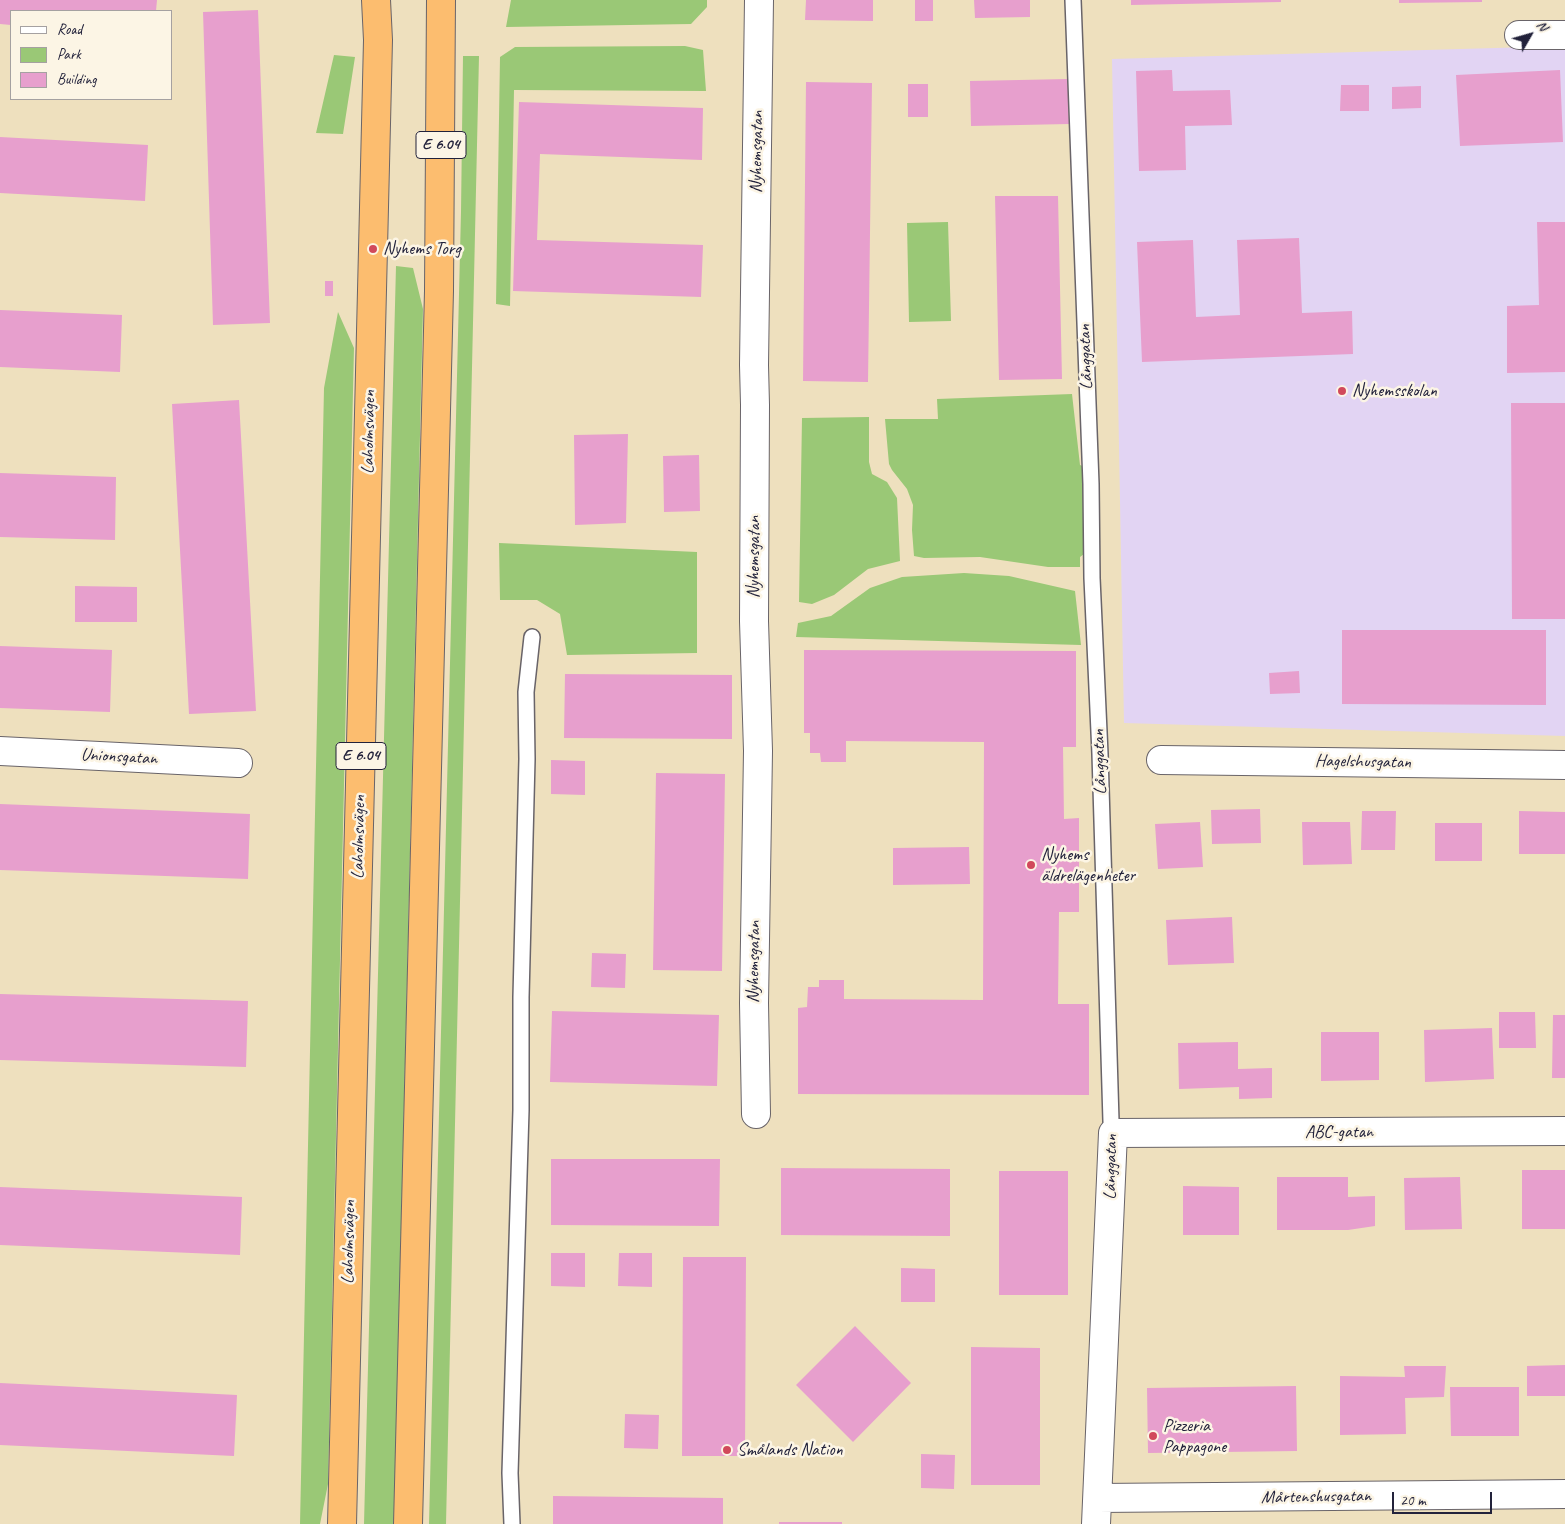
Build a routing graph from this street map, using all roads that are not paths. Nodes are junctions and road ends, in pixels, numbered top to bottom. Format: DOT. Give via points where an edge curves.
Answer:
graph roads {
  1 [pos="376,0"];
  2 [pos="441,0"];
  3 [pos="759,0"];
  4 [pos="1073,0"];
  5 [pos="1519,35"];
  6 [pos="1565,35"];
  7 [pos="532,637"];
  8 [pos="0,750"];
  9 [pos="1162,760"];
  10 [pos="238,762"];
  11 [pos="1565,765"];
  12 [pos="756,1114"];
  13 [pos="1565,1131"];
  14 [pos="1113,1133"];
  15 [pos="1565,1494"];
  16 [pos="1097,1511"];
  17 [pos="342,1524"];
  18 [pos="408,1524"];
  19 [pos="512,1524"];
  1 -- 17 [label="highway, Laholmsvägen / E 6.04" via="378,40"];
  2 -- 18 [label="highway, E 6.04" via="439,291"];
  3 -- 12 [label="street, Nyhemsgatan" via="754,366 754,621 758,751 754,1003"];
  4 -- 14 [label="lane, Långgatan"];
  5 -- 6 [label="street"];
  7 -- 19 [label="lane" via="526,692 521,1110 510,1473"];
  8 -- 10 [label="street, Unionsgatan"];
  9 -- 11 [label="street, Hagelshusgatan"];
  13 -- 14 [label="street, ABC-gatan"];
  14 -- 16 [label="street, Långgatan"];
  15 -- 16 [label="street, Mårtenshusgatan"];
}
